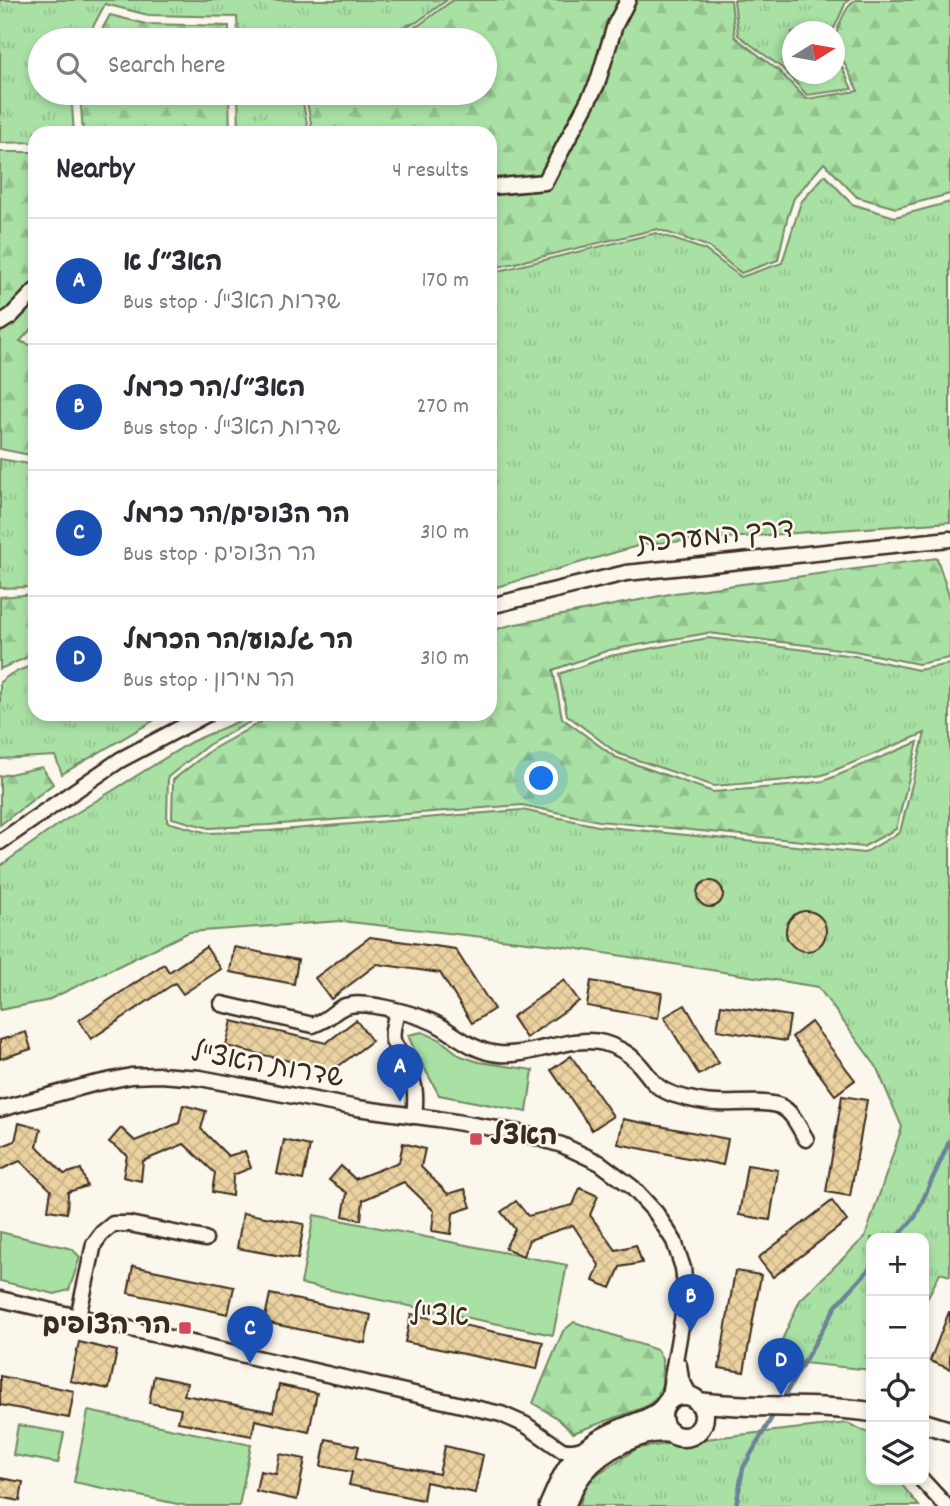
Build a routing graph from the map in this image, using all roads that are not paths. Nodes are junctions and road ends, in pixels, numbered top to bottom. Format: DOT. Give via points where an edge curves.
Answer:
graph roads {
  1 [pos="628,0"];
  2 [pos="497,186"];
  3 [pos="28,299"];
  4 [pos="0,323"];
  5 [pos="950,539"];
  6 [pos="497,604"];
  7 [pos="194,721"];
  8 [pos="0,842"];
  9 [pos="222,1004"];
  10 [pos="397,1012"];
  11 [pos="0,1109"];
  12 [pos="414,1116"];
  13 [pos="806,1139"];
  14 [pos="205,1239"];
  15 [pos="0,1299"];
  16 [pos="78,1317"];
  17 [pos="679,1346"];
  18 [pos="694,1399"];
  19 [pos="666,1404"];
  20 [pos="753,1406"];
  21 [pos="866,1412"];
  22 [pos="702,1425"];
  23 [pos="929,1425"];
  24 [pos="950,1431"];
  25 [pos="671,1433"];
  26 [pos="556,1446"];
  27 [pos="587,1447"];
  28 [pos="562,1477"];
  29 [pos="927,1485"];
  30 [pos="549,1506"];
  31 [pos="565,1506"];
  32 [pos="946,1506"];
  1 -- 2 [label="street" via="614,25 597,84 545,182"];
  3 -- 4 [label="street"];
  5 -- 6 [label="street, דרך המערכת" via="626,573"];
  7 -- 8 [label="street" via="120,760"];
  9 -- 10 [label="street, שדרות האצ\"ל" via="313,1025 348,1005 366,1004"];
  10 -- 12 [label="street" via="393,1042 414,1084"];
  10 -- 13 [label="street, שדרות האצ\"ל" via="428,1019 461,1041 498,1054 586,1040 603,1043 635,1060 660,1090 713,1103 781,1107 791,1114"];
  11 -- 12 [label="street, שדרות האצ\"ל" via="93,1084 160,1075"];
  12 -- 17 [label="street, שדרות האצ\"ל" via="522,1133 562,1145 600,1163 632,1187 674,1241 683,1268 686,1297"];
  14 -- 16 [label="street" via="113,1224 94,1244"];
  15 -- 16 [label="street"];
  16 -- 26 [label="street" via="501,1414 526,1424"];
  17 -- 18 [label="street, שדרות האצ\"ל" via="684,1388"];
  17 -- 19 [label="street, שדרות האצ\"ל"];
  18 -- 19 [label="street" via="676,1396"];
  18 -- 20 [label="street"];
  18 -- 22 [label="street" via="704,1414"];
  19 -- 25 [label="street" via="662,1420"];
  19 -- 27 [label="street" via="653,1416"];
  20 -- 21 [label="street"];
  20 -- 22 [label="street"];
  22 -- 25 [label="street" via="689,1436"];
  23 -- 24 [label="street"];
  25 -- 31 [label="street" via="639,1436 597,1458 576,1482"];
  26 -- 27 [label="street" via="569,1452"];
  26 -- 28 [label="street"];
  27 -- 28 [label="street"];
  28 -- 30 [label="street"];
  29 -- 32 [label="street"];
}
